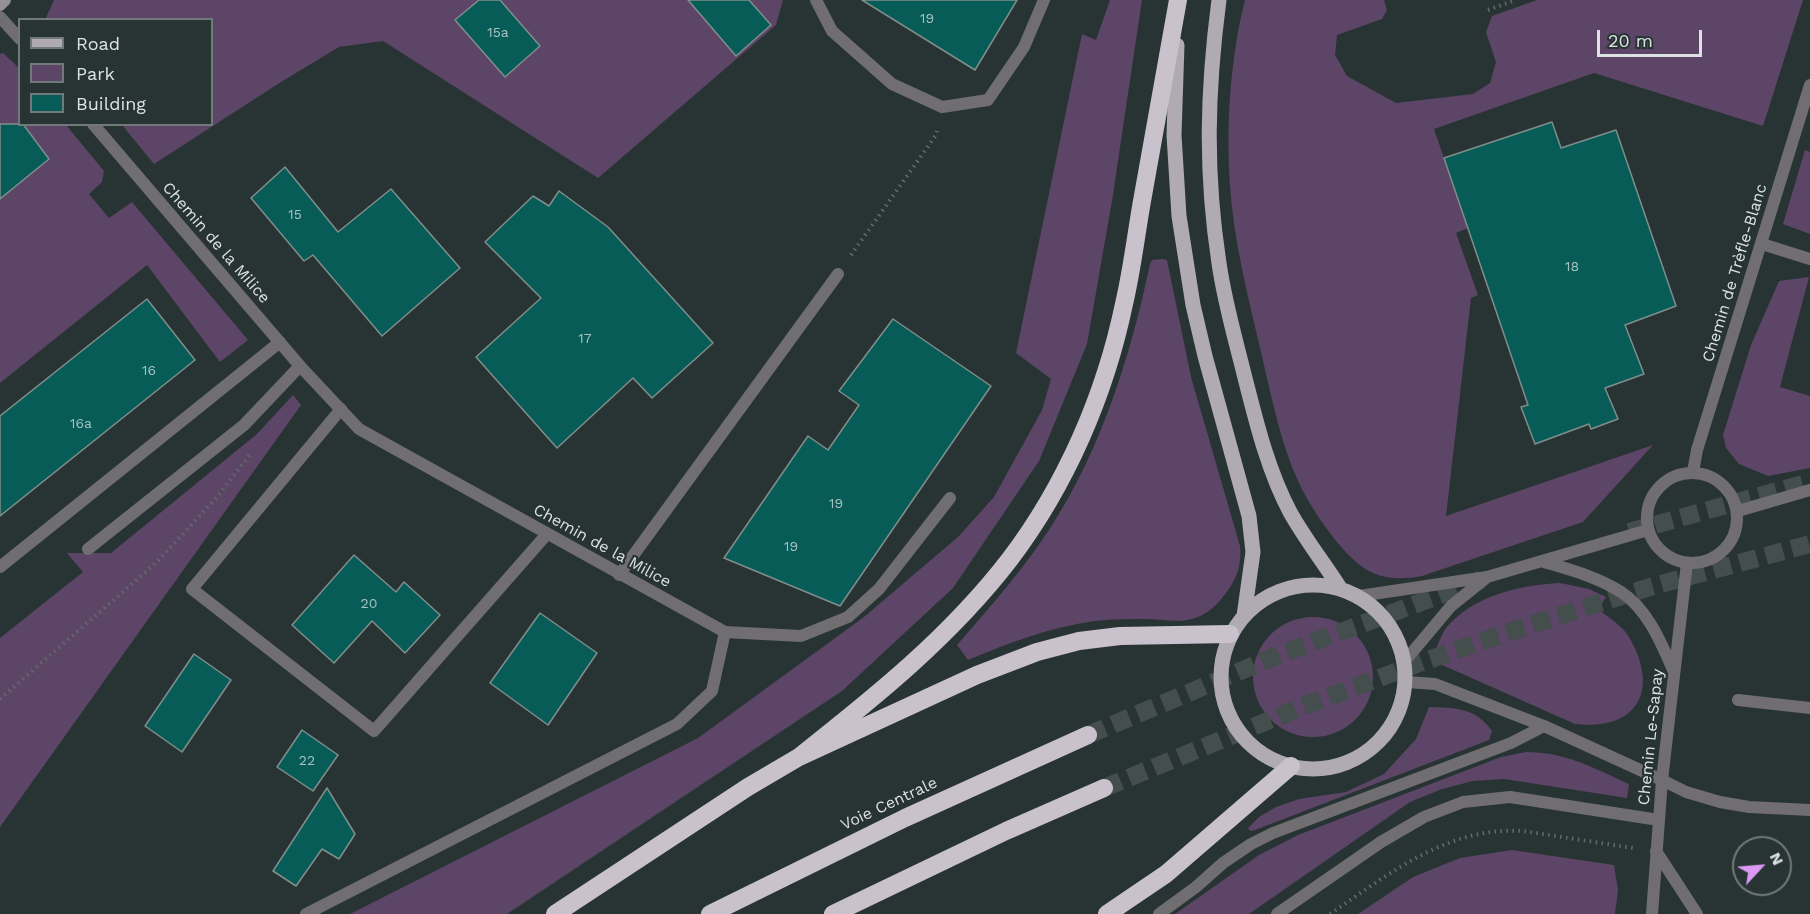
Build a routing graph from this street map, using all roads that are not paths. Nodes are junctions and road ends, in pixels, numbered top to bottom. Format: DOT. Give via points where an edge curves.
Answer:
graph roads {
  1 [pos="6,0"];
  2 [pos="816,0"];
  3 [pos="1044,0"];
  4 [pos="1179,0"];
  5 [pos="1219,0"];
  6 [pos="0,5"];
  7 [pos="0,17"];
  8 [pos="18,37"];
  9 [pos="1810,85"];
  10 [pos="95,126"];
  11 [pos="1762,244"];
  12 [pos="1810,259"];
  13 [pos="838,274"];
  14 [pos="280,342"];
  15 [pos="300,366"];
  16 [pos="341,409"];
  17 [pos="1693,472"];
  18 [pos="1810,490"];
  19 [pos="950,498"];
  20 [pos="1738,511"];
  21 [pos="1648,530"];
  22 [pos="548,534"];
  23 [pos="88,549"];
  24 [pos="1543,561"];
  25 [pos="1687,563"];
  26 [pos="0,567"];
  27 [pos="619,575"];
  28 [pos="1486,577"];
  29 [pos="1340,588"];
  30 [pos="1359,596"];
  31 [pos="1244,616"];
  32 [pos="725,632"];
  33 [pos="1230,634"];
  34 [pos="1404,662"];
  35 [pos="1674,672"];
  36 [pos="1406,682"];
  37 [pos="1738,700"];
  38 [pos="1810,708"];
  39 [pos="1544,726"];
  40 [pos="1088,735"];
  41 [pos="799,757"];
  42 [pos="1291,766"];
  43 [pos="1662,780"];
  44 [pos="1104,788"];
  45 [pos="1810,810"];
  46 [pos="1659,820"];
  47 [pos="1656,851"];
  48 [pos="306,914"];
  49 [pos="555,914"];
  50 [pos="710,914"];
  51 [pos="833,914"];
  52 [pos="1107,914"];
  53 [pos="1159,914"];
  54 [pos="1277,914"];
  55 [pos="1652,914"];
  56 [pos="1697,914"];
  1 -- 6 [label="street"];
  2 -- 3 [label="street" via="832,31 892,84 942,107 988,100 1024,47"];
  4 -- 31 [label="main road" via="1174,82 1179,216 1204,356 1249,516 1252,552"];
  4 -- 41 [label="highway" via="1124,305 1104,379 1066,468 1010,558 960,618 872,700"];
  5 -- 29 [label="main road" via="1209,88 1208,171 1219,266 1256,421 1276,482 1291,513"];
  7 -- 8 [label="street"];
  9 -- 11 [label="street, Chemin de Trèfle-Blanc"];
  10 -- 14 [label="street, Chemin de la Milice"];
  11 -- 12 [label="street"];
  11 -- 17 [label="street, Chemin de Trèfle-Blanc"];
  13 -- 27 [label="street"];
  14 -- 15 [label="street, Chemin de la Milice"];
  14 -- 26 [label="street"];
  15 -- 16 [label="street, Chemin de la Milice"];
  15 -- 23 [label="street" via="244,425"];
  16 -- 22 [label="street, Chemin de la Milice" via="359,429"];
  16 -- 22 [label="street" via="192,589 374,731"];
  17 -- 20 [label="street" via="1722,483"];
  17 -- 21 [label="street" via="1677,474 1662,483 1647,513"];
  18 -- 20 [label="street"];
  19 -- 32 [label="street" via="879,589 848,617 801,636"];
  20 -- 25 [label="street" via="1733,538 1725,550 1701,563"];
  21 -- 24 [label="street"];
  21 -- 25 [label="street" via="1663,553"];
  22 -- 27 [label="street, Chemin de la Milice"];
  24 -- 28 [label="street"];
  24 -- 35 [label="street" via="1586,574 1623,593 1642,612"];
  25 -- 35 [label="street, Chemin Le-Sapay"];
  27 -- 32 [label="street, Chemin de la Milice"];
  28 -- 30 [label="street"];
  28 -- 34 [label="street" via="1451,606"];
  29 -- 30 [label="main road"];
  29 -- 31 [label="main road" via="1300,585 1286,589 1259,602"];
  30 -- 34 [label="main road" via="1394,632"];
  31 -- 33 [label="main road"];
  32 -- 48 [label="street" via="712,691 677,724"];
  33 -- 41 [label="highway" via="1099,638 1037,652 959,683"];
  33 -- 42 [label="main road" via="1222,669 1229,716 1238,731 1261,753"];
  34 -- 36 [label="main road"];
  35 -- 43 [label="street, Chemin Le-Sapay"];
  36 -- 39 [label="street" via="1435,684"];
  36 -- 42 [label="main road" via="1387,734 1365,754 1346,764 1320,769"];
  37 -- 38 [label="street"];
  39 -- 43 [label="street"];
  39 -- 53 [label="street" via="1511,743 1273,833 1223,863"];
  40 -- 50 [label="highway, Voie Centrale" via="905,818"];
  41 -- 49 [label="highway"];
  42 -- 52 [label="highway" via="1166,874"];
  43 -- 45 [label="street" via="1720,802"];
  43 -- 46 [label="street, Chemin Le-Sapay"];
  44 -- 51 [label="highway"];
  46 -- 47 [label="street, Chemin Le-Sapay"];
  46 -- 54 [label="street" via="1510,797 1462,802 1424,817 1381,842"];
  47 -- 55 [label="street, Chemin Le-Sapay"];
  47 -- 56 [label="street"];
}
